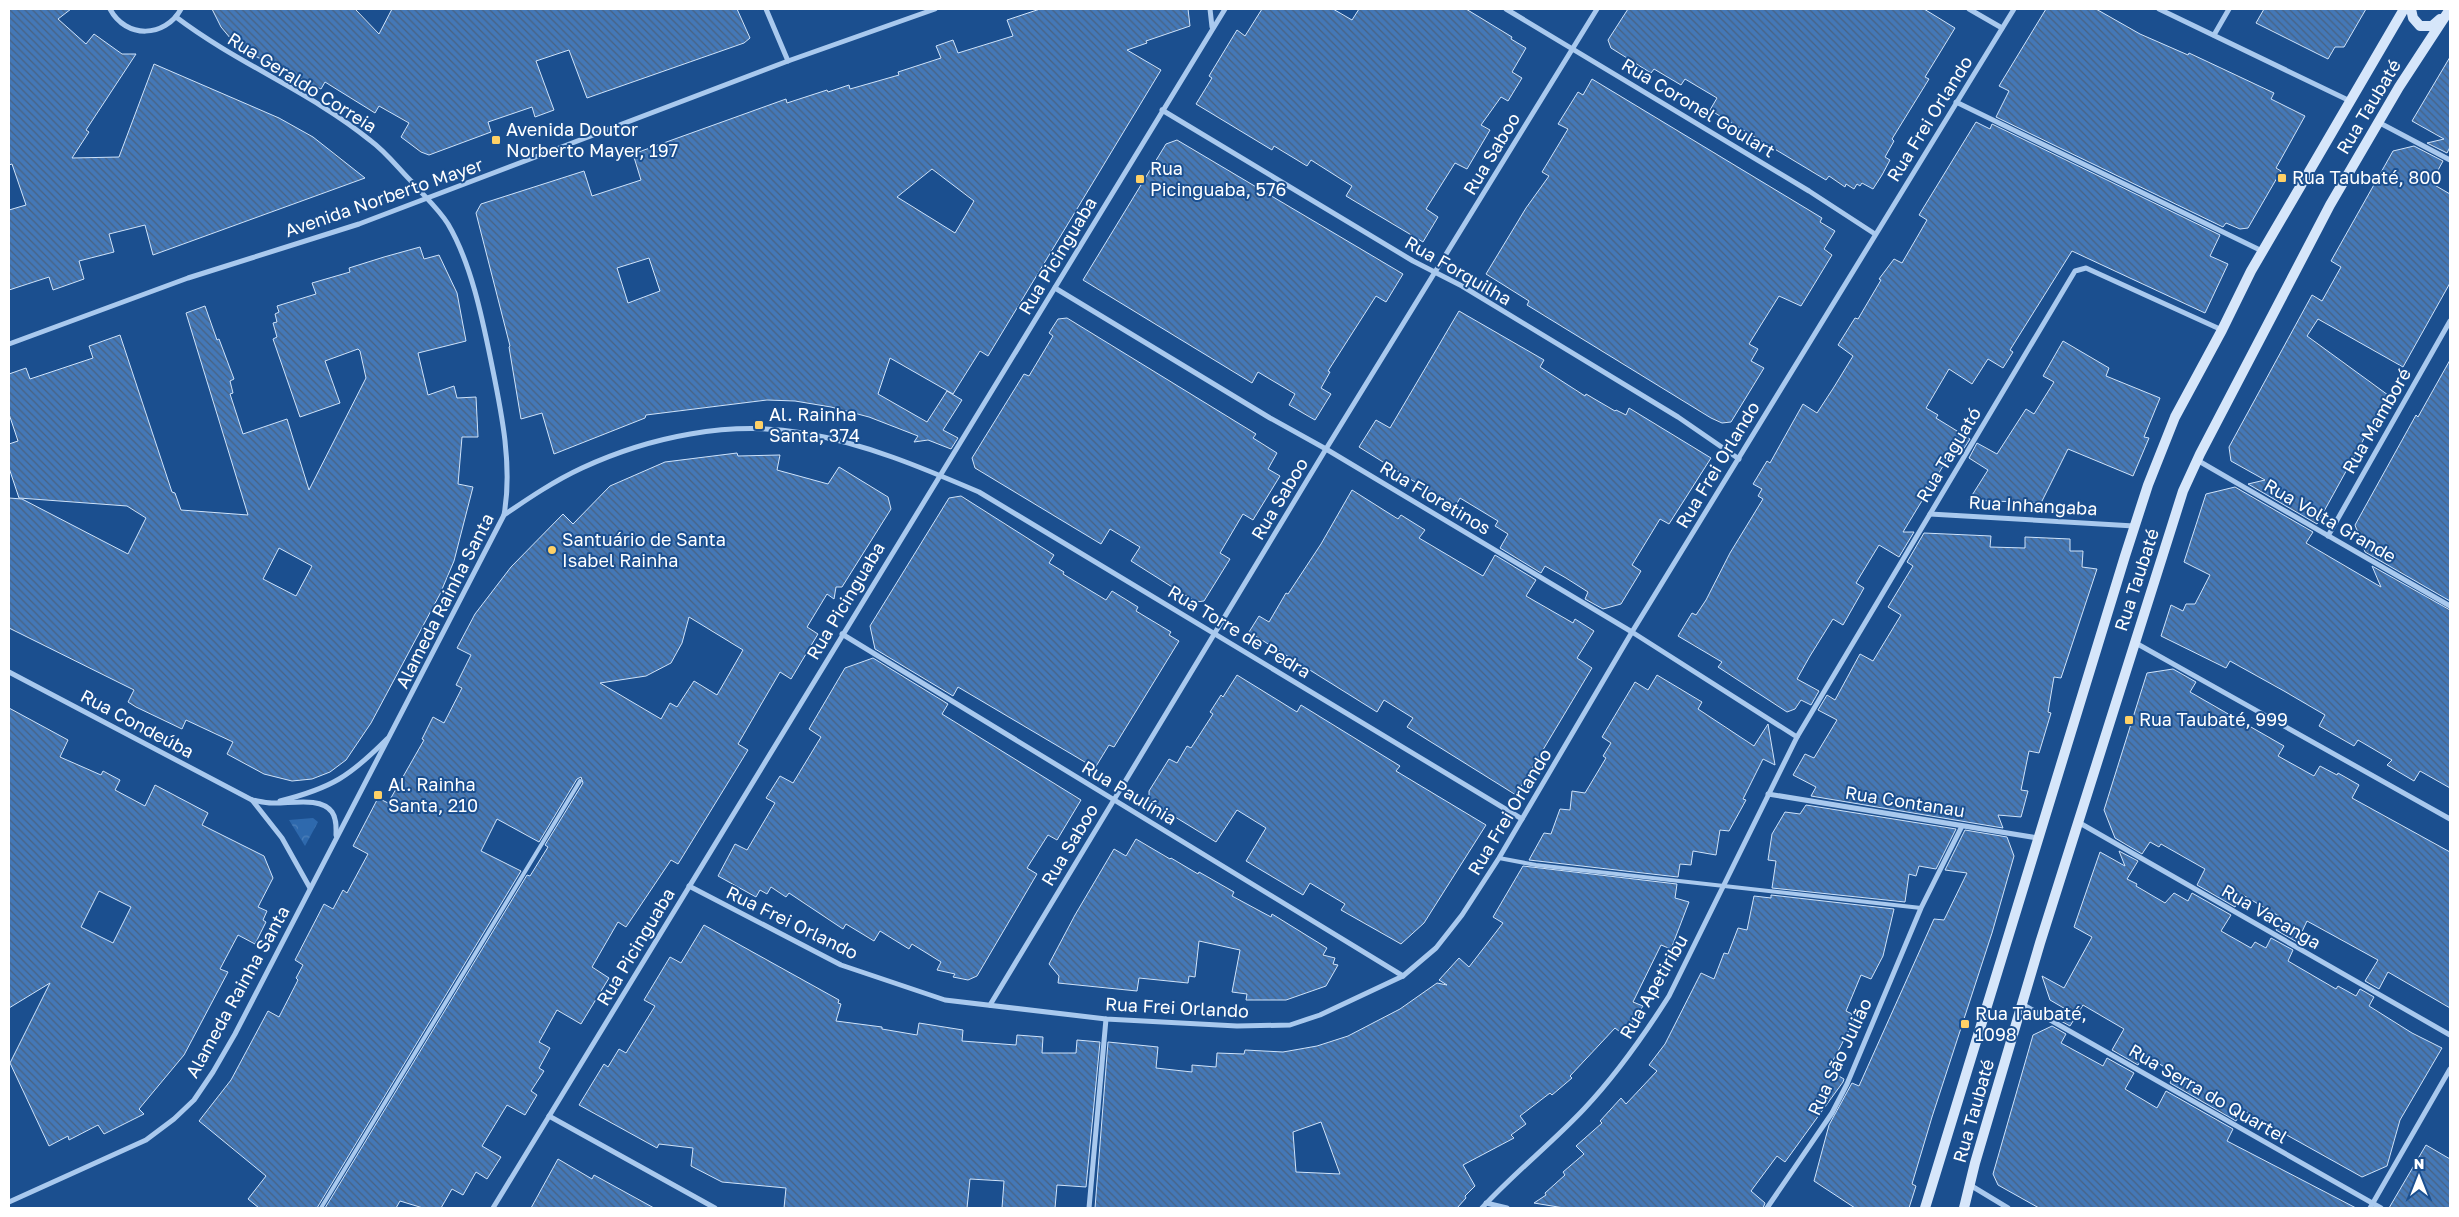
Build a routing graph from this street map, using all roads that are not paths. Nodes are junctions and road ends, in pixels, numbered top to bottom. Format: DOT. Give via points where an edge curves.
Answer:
graph roads {
  1 [pos="110,9"];
  2 [pos="181,9"];
  3 [pos="766,9"];
  4 [pos="935,9"];
  5 [pos="1210,9"];
  6 [pos="1225,9"];
  7 [pos="1506,9"];
  8 [pos="1597,9"];
  9 [pos="1969,9"];
  10 [pos="2014,9"];
  11 [pos="2159,9"];
  12 [pos="2229,9"];
  13 [pos="2404,9"];
  14 [pos="2410,9"];
  15 [pos="2448,13"];
  16 [pos="176,17"];
  17 [pos="1212,28"];
  18 [pos="2002,28"];
  19 [pos="2214,35"];
  20 [pos="1573,49"];
  21 [pos="788,61"];
  22 [pos="2350,101"];
  23 [pos="1956,102"];
  24 [pos="1162,110"];
  25 [pos="2378,122"];
  26 [pos="2450,160"];
  27 [pos="427,199"];
  28 [pos="1875,234"];
  29 [pos="2262,251"];
  30 [pos="1436,273"];
  31 [pos="1055,288"];
  32 [pos="2450,321"];
  33 [pos="2222,330"];
  34 [pos="9,344"];
  35 [pos="1326,449"];
  36 [pos="1739,459"];
  37 [pos="2197,460"];
  38 [pos="939,475"];
  39 [pos="1930,514"];
  40 [pos="504,515"];
  41 [pos="2134,526"];
  42 [pos="2328,536"];
  43 [pos="2450,606"];
  44 [pos="1632,632"];
  45 [pos="842,634"];
  46 [pos="1214,634"];
  47 [pos="2134,642"];
  48 [pos="9,672"];
  49 [pos="391,735"];
  50 [pos="1797,737"];
  51 [pos="580,781"];
  52 [pos="1768,794"];
  53 [pos="252,800"];
  54 [pos="1114,800"];
  55 [pos="271,803"];
  56 [pos="1522,819"];
  57 [pos="2450,819"];
  58 [pos="2078,822"];
  59 [pos="1962,826"];
  60 [pos="336,836"];
  61 [pos="2038,838"];
  62 [pos="1499,858"];
  63 [pos="689,886"];
  64 [pos="1725,886"];
  65 [pos="310,888"];
  66 [pos="1922,908"];
  67 [pos="1403,976"];
  68 [pos="2022,1004"];
  69 [pos="990,1005"];
  70 [pos="1106,1019"];
  71 [pos="2450,1035"];
  72 [pos="2450,1069"];
  73 [pos="549,1116"];
  74 [pos="1970,1185"];
  75 [pos="9,1202"];
  76 [pos="1484,1206"];
  77 [pos="2371,1206"];
  78 [pos="321,1208"];
  79 [pos="493,1208"];
  80 [pos="715,1208"];
  81 [pos="1090,1208"];
  82 [pos="1507,1208"];
  83 [pos="1768,1208"];
  84 [pos="1925,1208"];
  85 [pos="1964,1208"];
  86 [pos="2008,1208"];
  87 [pos="2381,1208"];
  1 -- 16 [label="street" via="120,23 139,32 159,29"];
  2 -- 16 [label="street"];
  3 -- 21 [label="street"];
  4 -- 21 [label="street, Avenida Norberto Mayer"];
  5 -- 17 [label="street"];
  6 -- 17 [label="street, Rua Picinguaba"];
  7 -- 20 [label="street, Rua Coronel Goulart"];
  8 -- 20 [label="street, Rua Saboo"];
  9 -- 18 [label="street"];
  10 -- 18 [label="street, Rua Frei Orlando"];
  11 -- 19 [label="street"];
  12 -- 19 [label="street"];
  13 -- 22 [label="main road, Rua Taubaté"];
  14 -- 15 [label="main road" via="2420,26 2432,26"];
  15 -- 25 [label="main road, Rua Taubaté"];
  16 -- 27 [label="street, Rua Geraldo Correia" via="206,40 365,136"];
  17 -- 24 [label="street, Rua Picinguaba"];
  18 -- 23 [label="street, Rua Frei Orlando"];
  19 -- 22 [label="street"];
  20 -- 28 [label="street, Rua Coronel Goulart"];
  20 -- 30 [label="street, Rua Saboo"];
  21 -- 27 [label="street, Avenida Norberto Mayer"];
  22 -- 29 [label="main road, Rua Taubaté"];
  23 -- 28 [label="street, Rua Frei Orlando"];
  23 -- 29 [label="street"];
  24 -- 30 [label="street, Rua Forquilha"];
  24 -- 31 [label="street, Rua Picinguaba"];
  25 -- 26 [label="street"];
  25 -- 37 [label="main road, Rua Taubaté" via="2330,205"];
  27 -- 34 [label="street, Avenida Norberto Mayer" via="188,278"];
  27 -- 40 [label="street, Rua Geraldo Correia" via="448,224 467,268 482,316 504,425 508,495"];
  28 -- 36 [label="street, Rua Frei Orlando"];
  29 -- 33 [label="main road, Rua Taubaté"];
  30 -- 35 [label="street, Rua Saboo"];
  30 -- 36 [label="street, Rua Forquilha" via="1678,417"];
  31 -- 35 [label="street, Rua Floretinos"];
  31 -- 38 [label="street, Rua Picinguaba"];
  32 -- 42 [label="street, Rua Mamboré"];
  33 -- 39 [label="street, Rua Taguató" via="2086,268 2078,268"];
  33 -- 41 [label="main road, Rua Taubaté" via="2175,417"];
  35 -- 44 [label="street, Rua Floretinos"];
  35 -- 46 [label="street, Rua Saboo"];
  36 -- 44 [label="street, Rua Frei Orlando"];
  37 -- 42 [label="street, Rua Volta Grande"];
  37 -- 47 [label="main road, Rua Taubaté" via="2183,492"];
  38 -- 40 [label="street, Alameda Rainha Santa" via="857,446 804,433 763,429 720,430 671,438 615,454 550,485"];
  38 -- 45 [label="street, Rua Picinguaba"];
  38 -- 46 [label="street, Rua Torre de Pedra" via="979,492"];
  39 -- 41 [label="street, Rua Inhangaba"];
  39 -- 50 [label="street, Rua Taguató"];
  40 -- 49 [label="street, Alameda Rainha Santa"];
  41 -- 61 [label="main road, Rua Taubaté"];
  42 -- 43 [label="street, Rua Volta Grande"];
  44 -- 50 [label="street, Rua Floretinos"];
  44 -- 56 [label="street, Rua Frei Orlando"];
  45 -- 54 [label="street, Rua Paulínia"];
  45 -- 63 [label="street, Rua Picinguaba"];
  46 -- 54 [label="street, Rua Saboo"];
  46 -- 56 [label="street, Rua Torre de Pedra"];
  47 -- 57 [label="street"];
  47 -- 58 [label="main road, Rua Taubaté"];
  48 -- 53 [label="street, Rua Condeúba"];
  49 -- 55 [label="street, Alameda Rainha Santa" via="339,781"];
  49 -- 60 [label="street, Alameda Rainha Santa"];
  50 -- 52 [label="street, Rua Taguató"];
  51 -- 78 [label="lane"];
  52 -- 59 [label="street, Rua Contanau"];
  52 -- 64 [label="street, Rua Apetiribu"];
  53 -- 55 [label="street, Rua Condeúba"];
  53 -- 65 [label="street, Rua Condeúba" via="282,838"];
  54 -- 67 [label="street, Rua Paulínia"];
  54 -- 69 [label="street, Rua Saboo"];
  55 -- 60 [label="street, Rua Condeúba" via="316,803 324,806 335,816"];
  56 -- 62 [label="street, Rua Frei Orlando"];
  58 -- 68 [label="main road, Rua Taubaté"];
  58 -- 71 [label="street, Rua Vacanga"];
  59 -- 61 [label="street, Rua Contanau"];
  59 -- 66 [label="street, Rua São Julião"];
  60 -- 65 [label="street, Alameda Rainha Santa"];
  61 -- 84 [label="main road, Rua Taubaté"];
  62 -- 64 [label="lane"];
  62 -- 67 [label="street, Rua Frei Orlando" via="1462,916 1436,948"];
  63 -- 69 [label="street, Rua Frei Orlando" via="841,965 945,1000"];
  63 -- 73 [label="street, Rua Picinguaba"];
  64 -- 66 [label="lane"];
  64 -- 76 [label="street, Rua Apetiribu" via="1646,1034 1583,1110"];
  65 -- 75 [label="street, Alameda Rainha Santa" via="236,1034 194,1100 146,1140"];
  66 -- 83 [label="street, Rua São Julião" via="1847,1084 1832,1113"];
  67 -- 70 [label="street, Rua Frei Orlando" via="1320,1015 1290,1024 1236,1026"];
  68 -- 74 [label="main road, Rua Taubaté"];
  68 -- 77 [label="street, Rua Serra do Quartel"];
  69 -- 70 [label="street, Rua Frei Orlando"];
  70 -- 81 [label="street"];
  72 -- 77 [label="street"];
  73 -- 79 [label="street, Rua Picinguaba"];
  73 -- 80 [label="street"];
  74 -- 85 [label="main road, Rua Taubaté"];
  74 -- 86 [label="street"];
  76 -- 82 [label="street"];
  77 -- 87 [label="street, Rua Serra do Quartel"];
}
